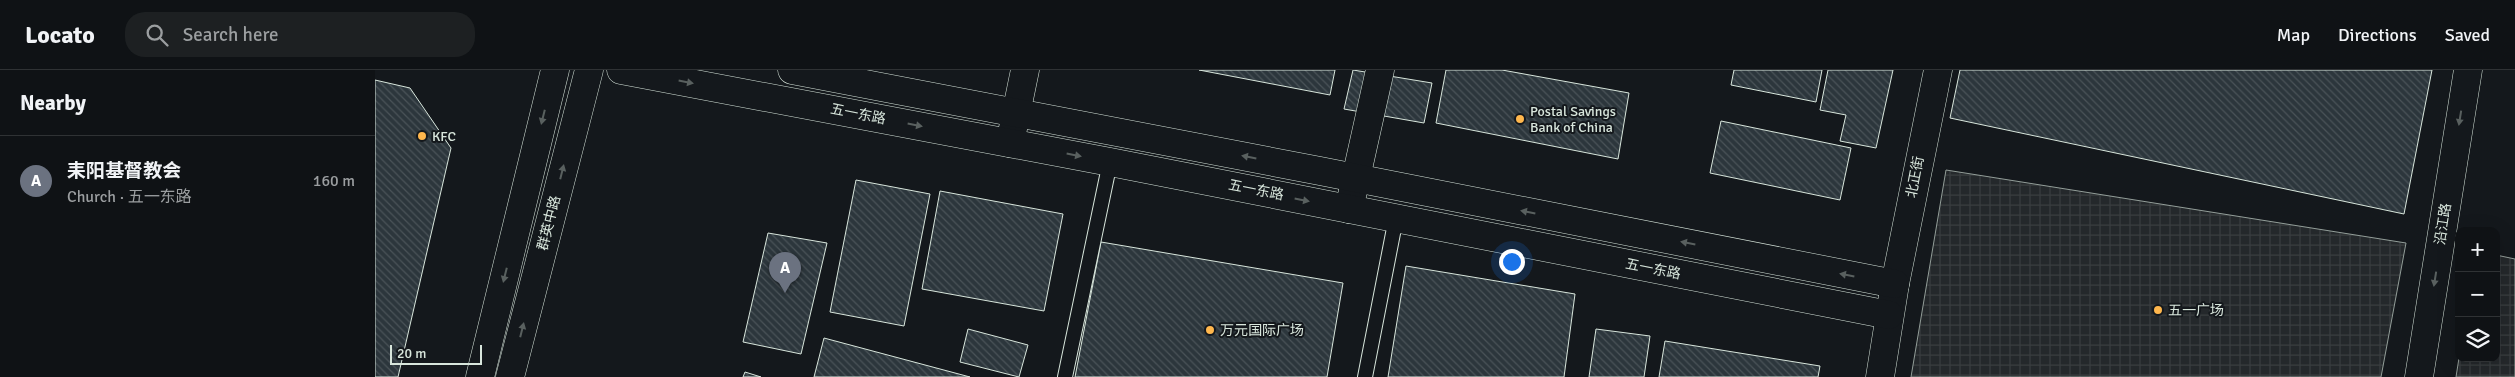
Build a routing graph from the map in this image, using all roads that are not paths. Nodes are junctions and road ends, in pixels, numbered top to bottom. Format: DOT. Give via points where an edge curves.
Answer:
graph roads {
  1 [pos="555,70"];
  2 [pos="589,70"];
  3 [pos="621,70"];
  4 [pos="792,70"];
  5 [pos="1025,70"];
  6 [pos="1380,70"];
  7 [pos="1938,70"];
  8 [pos="2468,70"];
  9 [pos="2487,70"];
  10 [pos="1016,113"];
  11 [pos="1010,143"];
  12 [pos="1110,162"];
  13 [pos="1357,178"];
  14 [pos="1349,209"];
  15 [pos="1396,218"];
  16 [pos="2462,227"];
  17 [pos="2455,268"];
  18 [pos="1895,284"];
  19 [pos="1889,315"];
  20 [pos="481,377"];
  21 [pos="510,377"];
  22 [pos="1065,377"];
  23 [pos="1365,377"];
  24 [pos="1880,377"];
  25 [pos="2419,377"];
  26 [pos="2437,377"];
  1 -- 20 [label="street, one-way"];
  21 -- 2 [label="street, 群英中路, one-way"];
  3 -- 11 [label="street, 五一东路, one-way"];
  4 -- 10 [label="street"];
  5 -- 10 [label="street"];
  6 -- 13 [label="street"];
  7 -- 18 [label="street, 北正街"];
  8 -- 25 [label="street, 沿江路, one-way"];
  9 -- 16 [label="street, 沿江路"];
  10 -- 11 [label="street"];
  13 -- 10 [label="street, one-way"];
  11 -- 12 [label="street, 五一东路, one-way"];
  12 -- 14 [label="street, 五一东路, one-way"];
  12 -- 22 [label="lane"];
  13 -- 14 [label="street"];
  18 -- 13 [label="street, one-way"];
  14 -- 15 [label="street, 五一东路"];
  15 -- 19 [label="street, 五一东路"];
  15 -- 23 [label="lane"];
  17 -- 26 [label="street, 沿江路"];
  18 -- 19 [label="street, 北正街"];
  19 -- 24 [label="street, 北正街"];
}
